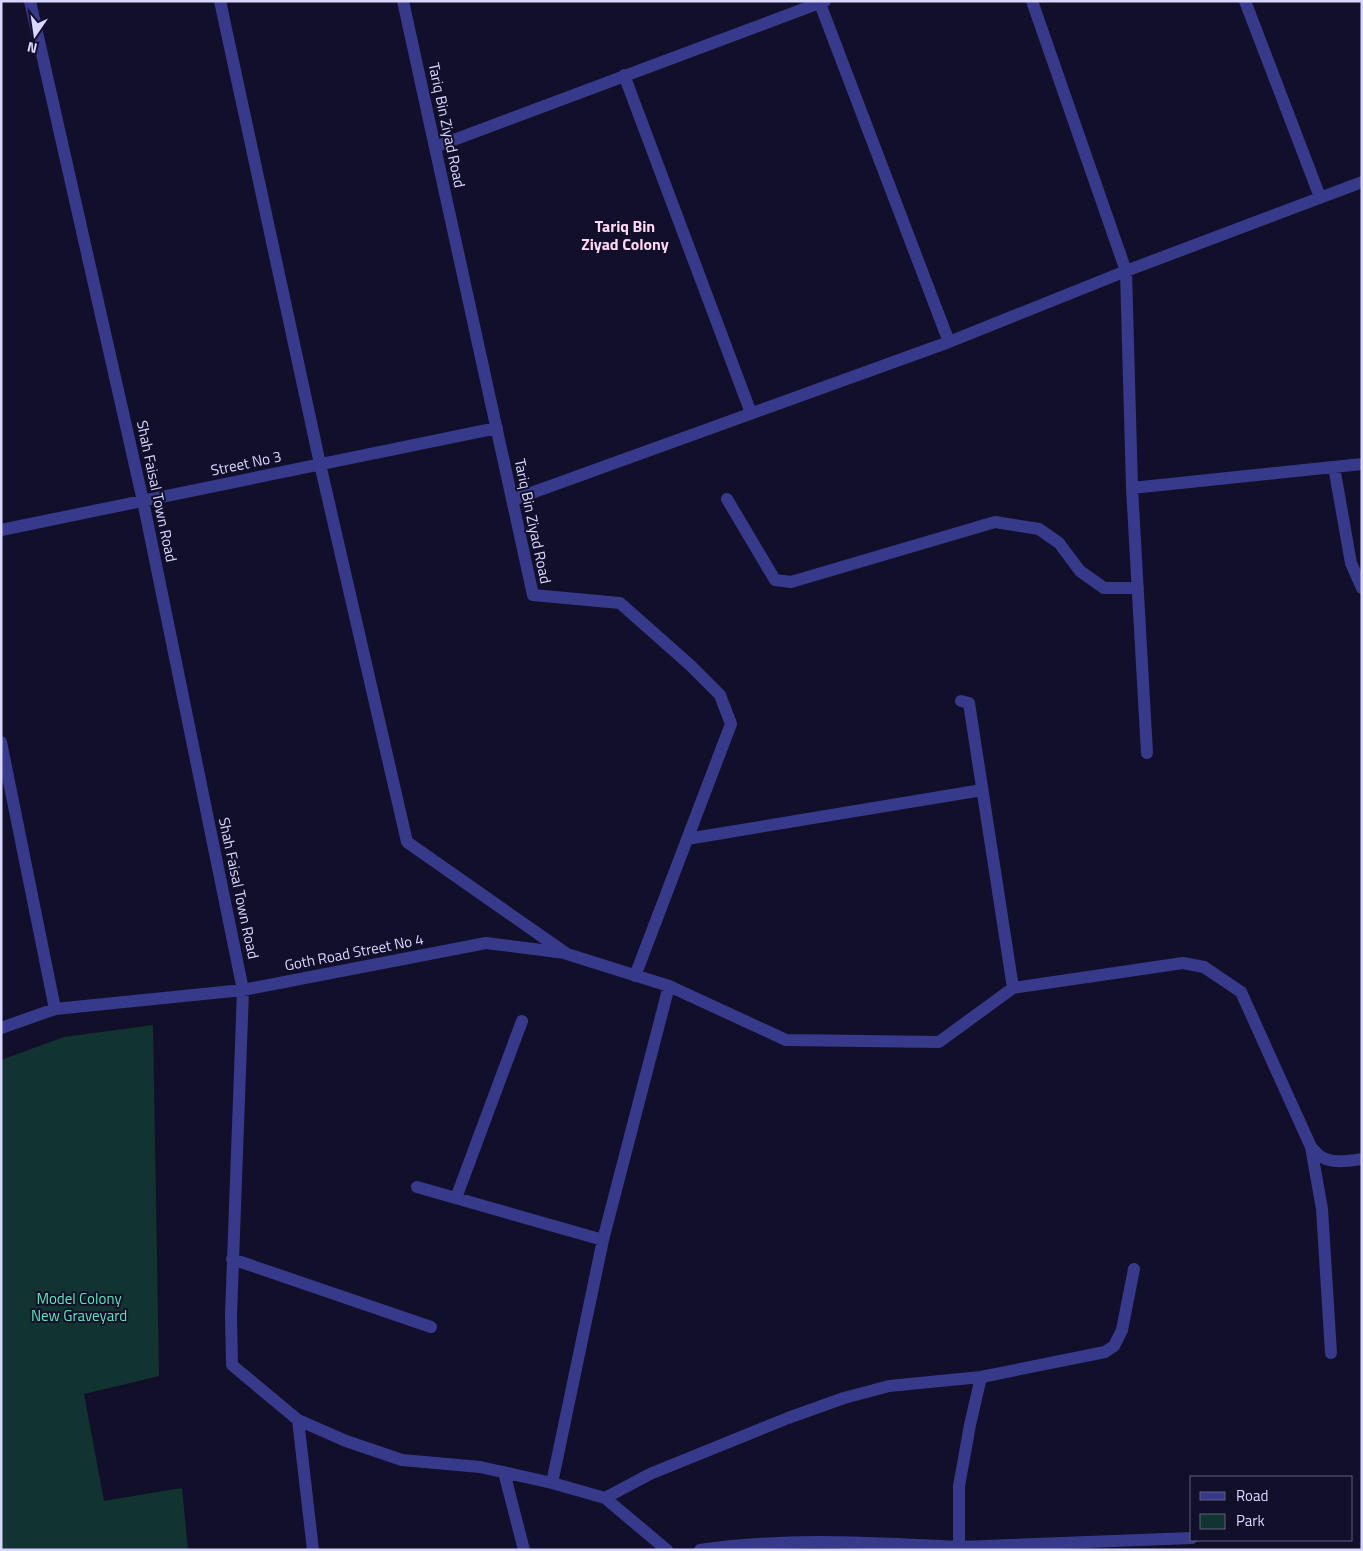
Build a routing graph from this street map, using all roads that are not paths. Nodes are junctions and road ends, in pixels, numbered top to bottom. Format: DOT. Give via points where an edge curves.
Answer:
graph roads {
  1 [pos="30,1"];
  2 [pos="220,1"];
  3 [pos="403,1"];
  4 [pos="1032,1"];
  5 [pos="1245,1"];
  6 [pos="821,2"];
  7 [pos="624,75"];
  8 [pos="435,147"];
  9 [pos="1362,182"];
  10 [pos="1320,197"];
  11 [pos="1126,271"];
  12 [pos="949,342"];
  13 [pos="751,414"];
  14 [pos="497,428"];
  15 [pos="320,464"];
  16 [pos="1362,464"];
  17 [pos="1334,467"];
  18 [pos="1132,488"];
  19 [pos="727,499"];
  20 [pos="512,500"];
  21 [pos="143,501"];
  22 [pos="1,530"];
  23 [pos="1138,588"];
  24 [pos="1362,588"];
  25 [pos="961,701"];
  26 [pos="1,742"];
  27 [pos="1146,753"];
  28 [pos="982,790"];
  29 [pos="687,839"];
  30 [pos="567,954"];
  31 [pos="635,976"];
  32 [pos="669,986"];
  33 [pos="1013,988"];
  34 [pos="243,990"];
  35 [pos="54,1009"];
  36 [pos="522,1021"];
  37 [pos="1,1028"];
  38 [pos="1311,1147"];
  39 [pos="1362,1158"];
  40 [pos="417,1187"];
  41 [pos="456,1198"];
  42 [pos="603,1240"];
  43 [pos="232,1259"];
  44 [pos="1134,1269"];
  45 [pos="431,1327"];
  46 [pos="1330,1353"];
  47 [pos="981,1377"];
  48 [pos="298,1420"];
  49 [pos="504,1472"];
  50 [pos="552,1483"];
  51 [pos="605,1498"];
  52 [pos="1190,1538"];
  53 [pos="1136,1545"];
  54 [pos="959,1548"];
  55 [pos="313,1550"];
  56 [pos="524,1550"];
  57 [pos="668,1550"];
  58 [pos="700,1550"];
  1 -- 21 [label="street, Shah Faisal Town Road"];
  2 -- 15 [label="street"];
  3 -- 8 [label="street, Tariq Bin Ziyad Road"];
  4 -- 11 [label="street"];
  5 -- 10 [label="street"];
  6 -- 7 [label="street"];
  6 -- 12 [label="street"];
  7 -- 8 [label="street"];
  7 -- 13 [label="street"];
  8 -- 14 [label="street, Tariq Bin Ziyad Road"];
  9 -- 10 [label="street"];
  10 -- 11 [label="street"];
  11 -- 12 [label="street"];
  11 -- 18 [label="street"];
  12 -- 13 [label="street"];
  13 -- 20 [label="street"];
  14 -- 15 [label="street, Street No 3"];
  14 -- 20 [label="street, Tariq Bin Ziyad Road"];
  15 -- 21 [label="street, Street No 3"];
  15 -- 30 [label="street" via="407,842"];
  16 -- 17 [label="street"];
  17 -- 18 [label="street"];
  17 -- 24 [label="street" via="1351,563"];
  18 -- 23 [label="street"];
  19 -- 23 [label="street" via="775,580 792,582 995,522 1039,529 1060,543 1080,571 1104,588"];
  20 -- 29 [label="street, Tariq Bin Ziyad Road" via="533,595 620,603 720,695 730,724"];
  21 -- 22 [label="street, Street No 3"];
  21 -- 34 [label="street, Shah Faisal Town Road"];
  23 -- 27 [label="street"];
  25 -- 28 [label="street" via="969,703"];
  26 -- 35 [label="street"];
  28 -- 29 [label="street"];
  28 -- 33 [label="street"];
  29 -- 31 [label="street, Tariq Bin Ziyad Road"];
  30 -- 31 [label="street"];
  30 -- 34 [label="street, Goth Road Street No 4" via="486,943"];
  31 -- 32 [label="street"];
  32 -- 33 [label="street" via="786,1040 939,1042"];
  32 -- 42 [label="street"];
  33 -- 38 [label="street" via="1183,963 1204,966 1241,992"];
  34 -- 35 [label="street, Goth Road Street No 4"];
  34 -- 43 [label="street, Shah Faisal Town Road"];
  35 -- 37 [label="street, Goth Road Street No 4"];
  36 -- 41 [label="street"];
  38 -- 39 [label="street" via="1320,1157 1332,1160"];
  38 -- 46 [label="street" via="1322,1209"];
  40 -- 41 [label="street"];
  41 -- 42 [label="street"];
  42 -- 50 [label="street"];
  43 -- 45 [label="street"];
  43 -- 48 [label="street, Shah Faisal Town Road" via="232,1366"];
  44 -- 47 [label="street" via="1122,1330 1114,1346 1106,1352"];
  47 -- 51 [label="street" via="889,1386 844,1398 650,1474"];
  47 -- 54 [label="street" via="959,1486"];
  48 -- 49 [label="street" via="402,1460"];
  48 -- 55 [label="street"];
  49 -- 50 [label="street"];
  49 -- 56 [label="street"];
  50 -- 51 [label="street"];
  51 -- 57 [label="street"];
  52 -- 53 [label="street"];
  53 -- 54 [label="street"];
  54 -- 58 [label="street" via="800,1541"];
}
